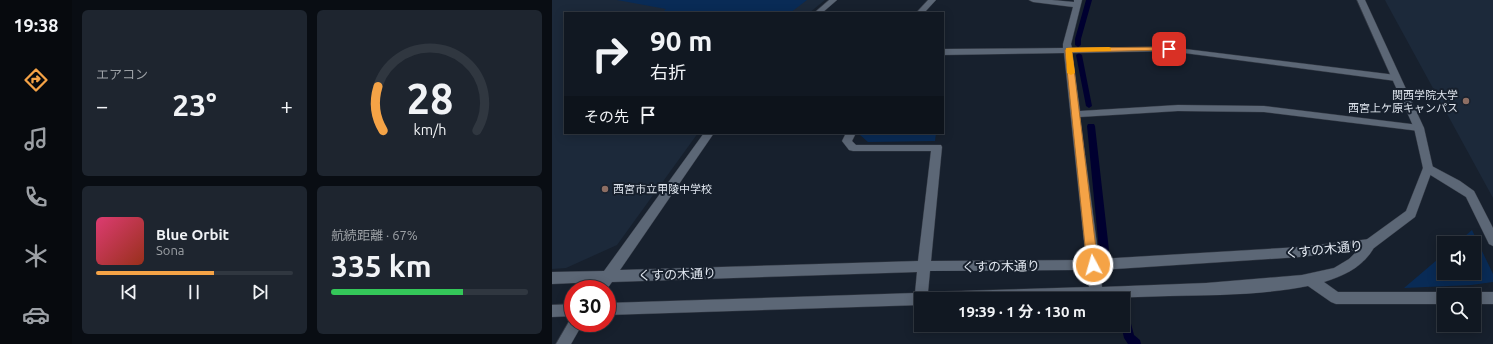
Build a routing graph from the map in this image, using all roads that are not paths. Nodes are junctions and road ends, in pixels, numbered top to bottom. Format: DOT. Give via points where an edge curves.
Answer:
graph roads {
  1 [pos="833,0"];
  2 [pos="932,0"];
  3 [pos="1033,0"];
  4 [pos="1361,0"];
  5 [pos="1077,2"];
  6 [pos="819,12"];
  7 [pos="921,12"];
  8 [pos="1068,50"];
  9 [pos="944,52"];
  10 [pos="1396,78"];
  11 [pos="1076,114"];
  12 [pos="1419,128"];
  13 [pos="708,134"];
  14 [pos="851,134"];
  15 [pos="1428,168"];
  16 [pos="1493,241"];
  17 [pos="1370,244"];
  18 [pos="1093,265"];
  19 [pos="924,266"];
  20 [pos="608,277"];
  21 [pos="552,278"];
  22 [pos="1309,279"];
  23 [pos="606,280"];
  24 [pos="922,292"];
  25 [pos="1096,292"];
  26 [pos="1124,292"];
  27 [pos="914,298"];
  28 [pos="1437,298"];
  29 [pos="1481,298"];
  30 [pos="1493,298"];
  31 [pos="616,309"];
  32 [pos="564,310"];
  33 [pos="552,311"];
  34 [pos="570,332"];
  35 [pos="563,344"];
  1 -- 6 [label="street"];
  2 -- 7 [label="street"];
  3 -- 5 [label="street"];
  4 -- 10 [label="street"];
  5 -- 8 [label="street" via="1067,44"];
  8 -- 9 [label="street"];
  8 -- 10 [label="street" via="1169,49"];
  8 -- 11 [label="street"];
  10 -- 12 [label="street"];
  11 -- 12 [label="street" via="1178,108 1264,109"];
  11 -- 18 [label="street"];
  12 -- 15 [label="street"];
  13 -- 20 [label="street"];
  14 -- 19 [label="street" via="848,141 853,148 937,147"];
  15 -- 16 [label="street" via="1470,194"];
  15 -- 17 [label="street" via="1411,214"];
  17 -- 18 [label="street, くすの木通り" via="1300,252"];
  17 -- 22 [label="street, くすの木通り" via="1352,265 1329,276"];
  18 -- 19 [label="street, くすの木通り"];
  18 -- 25 [label="street"];
  19 -- 20 [label="street, くすの木通り"];
  19 -- 24 [label="street"];
  20 -- 21 [label="street, くすの木通り"];
  20 -- 23 [label="street"];
  22 -- 26 [label="street, くすの木通り" via="1206,289"];
  22 -- 28 [label="street" via="1336,298"];
  27 -- 31 [label="street, くすの木通り"];
  29 -- 30 [label="street"];
  32 -- 33 [label="street"];
  34 -- 35 [label="street"];
}
